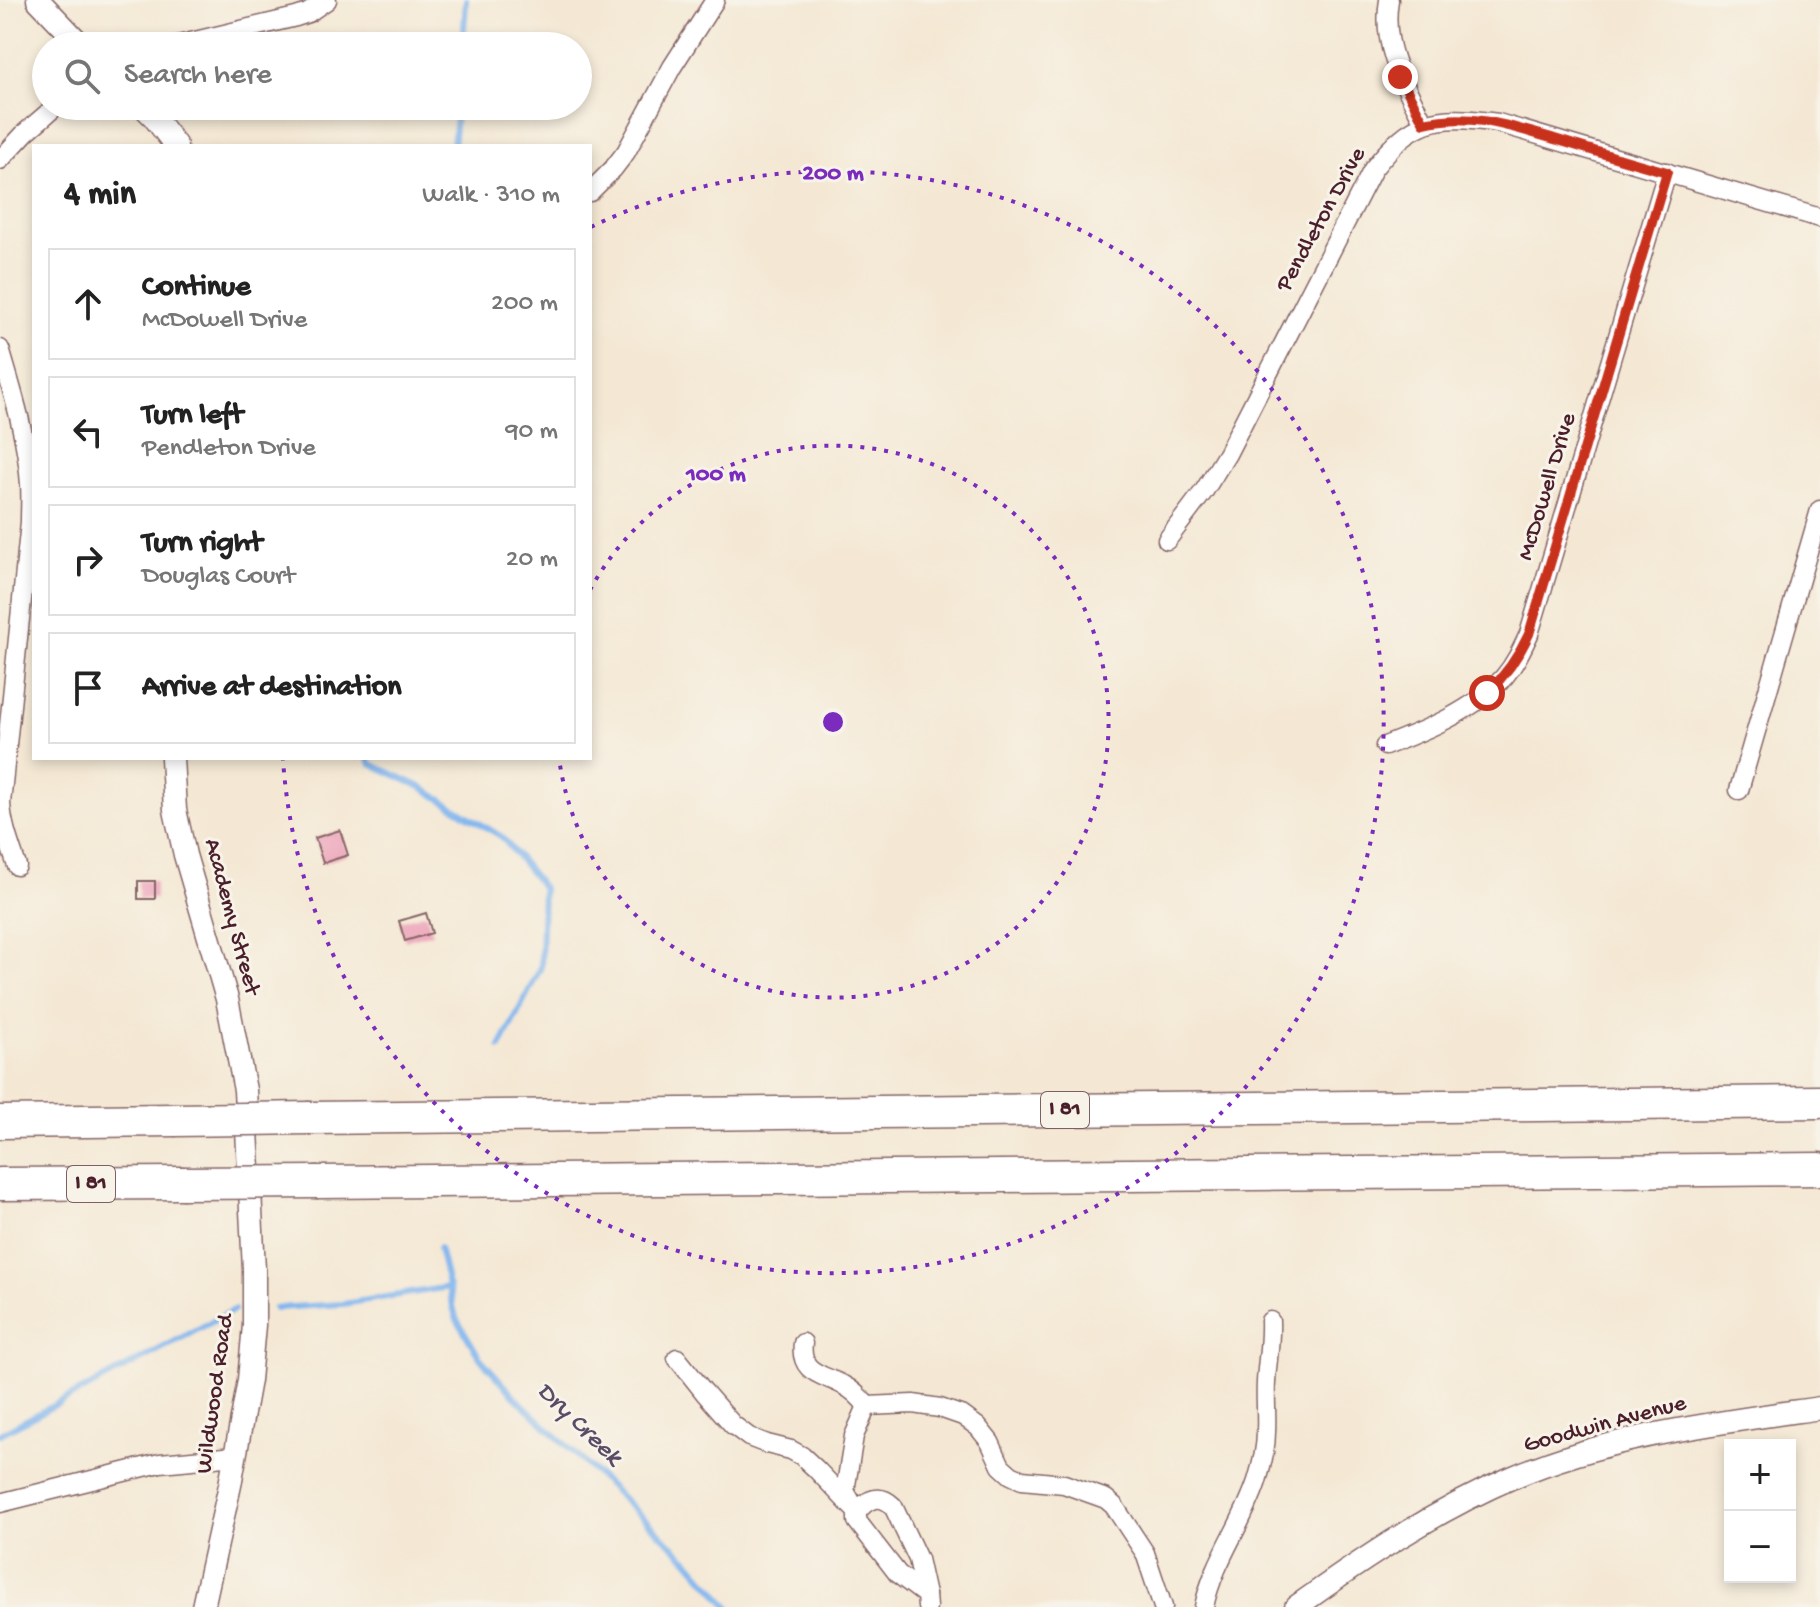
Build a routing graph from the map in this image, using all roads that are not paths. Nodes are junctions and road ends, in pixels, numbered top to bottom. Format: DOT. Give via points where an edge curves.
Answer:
graph roads {
  1 [pos="38,0"];
  2 [pos="327,0"];
  3 [pos="715,0"];
  4 [pos="1389,0"];
  5 [pos="69,32"];
  6 [pos="233,32"];
  7 [pos="40,120"];
  8 [pos="156,120"];
  9 [pos="1424,123"];
  10 [pos="174,144"];
  11 [pos="0,160"];
  12 [pos="1667,172"];
  13 [pos="592,190"];
  14 [pos="1820,218"];
  15 [pos="0,349"];
  16 [pos="1820,510"];
  17 [pos="1167,540"];
  18 [pos="1385,746"];
  19 [pos="172,760"];
  20 [pos="1739,790"];
  21 [pos="17,866"];
  22 [pos="245,1090"];
  23 [pos="1820,1102"];
  24 [pos="0,1122"];
  25 [pos="1820,1169"];
  26 [pos="0,1184"];
  27 [pos="1270,1321"];
  28 [pos="803,1343"];
  29 [pos="677,1358"];
  30 [pos="867,1406"];
  31 [pos="1820,1408"];
  32 [pos="235,1456"];
  33 [pos="0,1503"];
  34 [pos="857,1512"];
  35 [pos="927,1601"];
  36 [pos="203,1607"];
  37 [pos="1163,1607"];
  38 [pos="1204,1607"];
  39 [pos="1296,1607"];
  1 -- 5 [label="street"];
  2 -- 6 [label="street" via="308,13"];
  3 -- 13 [label="street" via="626,152"];
  4 -- 9 [label="street" via="1387,36 1394,62"];
  7 -- 11 [label="street"];
  8 -- 10 [label="street"];
  9 -- 12 [label="street" via="1456,118 1498,123"];
  9 -- 17 [label="street, Pendleton Drive" via="1406,133 1373,169 1227,454"];
  12 -- 14 [label="street"];
  12 -- 18 [label="street, McDowell Drive" via="1519,656 1487,693 1452,716"];
  15 -- 21 [label="street" via="15,397 30,484 1,803"];
  16 -- 20 [label="street"];
  19 -- 22 [label="street, Academy Street" via="175,810 227,999"];
  22 -- 32 [label="street, Wildwood Road" via="254,1325"];
  23 -- 24 [label="highway, I 81, bridge"];
  25 -- 26 [label="highway, I 81, bridge"];
  27 -- 38 [label="street" via="1263,1457"];
  28 -- 30 [label="street" via="803,1358 814,1373 842,1384"];
  29 -- 34 [label="street" via="733,1425 749,1437 802,1456"];
  30 -- 34 [label="street" via="854,1436 845,1491"];
  30 -- 37 [label="street" via="913,1404 963,1416 978,1427 1011,1475 1064,1484 1106,1499 1145,1553"];
  31 -- 39 [label="street, Goodwin Avenue" via="1702,1425 1560,1460 1458,1503"];
  32 -- 33 [label="street" via="160,1463"];
  32 -- 36 [label="street, Wildwood Road"];
  34 -- 35 [label="street" via="857,1521 898,1574"];
  34 -- 35 [label="street" via="880,1498 893,1506 918,1559"];
}
